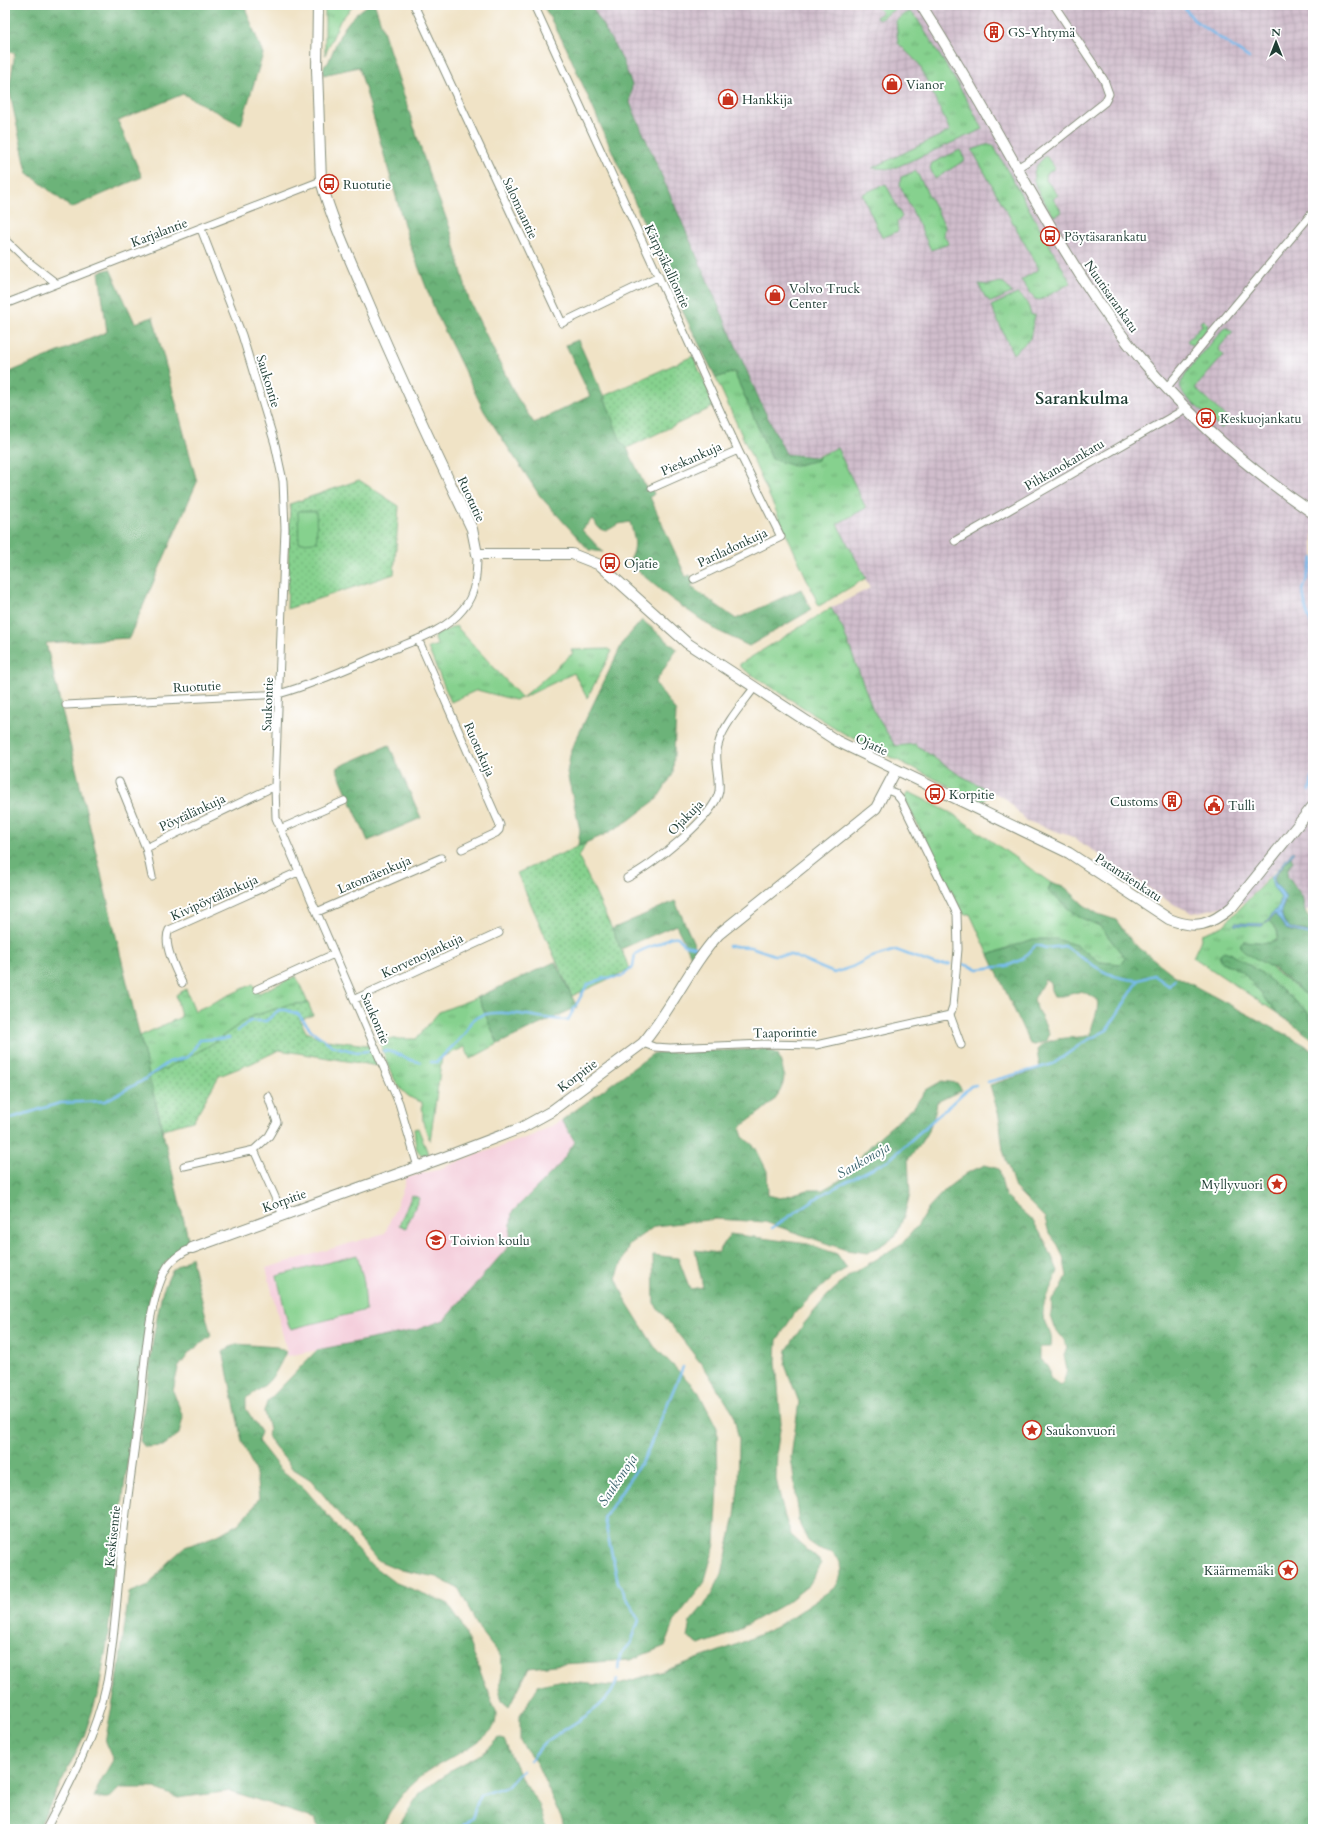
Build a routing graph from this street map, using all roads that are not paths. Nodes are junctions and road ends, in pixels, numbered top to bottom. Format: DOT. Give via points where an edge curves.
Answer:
graph roads {
  1 [pos="318,5"];
  2 [pos="414,5"];
  3 [pos="534,5"];
  4 [pos="921,5"];
  5 [pos="1054,5"];
  6 [pos="1017,168"];
  7 [pos="321,181"];
  8 [pos="1313,212"];
  9 [pos="201,229"];
  10 [pos="5,239"];
  11 [pos="659,276"];
  12 [pos="56,283"];
  13 [pos="5,304"];
  14 [pos="1167,387"];
  15 [pos="1185,407"];
  16 [pos="738,450"];
  17 [pos="652,488"];
  18 [pos="1313,513"];
  19 [pos="781,537"];
  20 [pos="955,541"];
  21 [pos="477,554"];
  22 [pos="694,578"];
  23 [pos="418,639"];
  24 [pos="754,688"];
  25 [pos="280,693"];
  26 [pos="66,705"];
  27 [pos="896,770"];
  28 [pos="119,782"];
  29 [pos="275,786"];
  30 [pos="887,790"];
  31 [pos="344,801"];
  32 [pos="1313,806"];
  33 [pos="280,830"];
  34 [pos="146,848"];
  35 [pos="462,849"];
  36 [pos="441,858"];
  37 [pos="298,872"];
  38 [pos="152,877"];
  39 [pos="627,878"];
  40 [pos="317,912"];
  41 [pos="499,933"];
  42 [pos="334,954"];
  43 [pos="182,983"];
  44 [pos="257,988"];
  45 [pos="355,999"];
  46 [pos="950,1015"];
  47 [pos="643,1043"];
  48 [pos="961,1045"];
  49 [pos="268,1096"];
  50 [pos="254,1150"];
  51 [pos="184,1166"];
  52 [pos="418,1167"];
  53 [pos="283,1215"];
  54 [pos="192,1248"];
  55 [pos="46,1829"];
  1 -- 7 [label="street, Ruotutie" via="317,69"];
  2 -- 11 [label="street, Salomaantie" via="562,323"];
  3 -- 11 [label="street, Kärppäkalliontie"];
  4 -- 6 [label="street, Nuutisarankatu"];
  5 -- 6 [label="street" via="1104,80 1109,94 1105,102 1038,155"];
  6 -- 14 [label="street, Nuutisarankatu" via="1076,268 1109,317 1145,364"];
  7 -- 9 [label="street, Karjalantie"];
  7 -- 21 [label="street, Ruotutie" via="334,221 388,349 472,529"];
  8 -- 14 [label="street"];
  9 -- 12 [label="street, Karjalantie"];
  9 -- 25 [label="street, Saukontie" via="242,335 276,444 283,481 285,529"];
  10 -- 12 [label="street"];
  11 -- 16 [label="street, Kärppäkalliontie"];
  12 -- 13 [label="street, Karjalantie"];
  14 -- 15 [label="street, Nuutisarankatu"];
  15 -- 18 [label="street, Nuutisarankatu" via="1254,471"];
  15 -- 20 [label="street, Pihkanokankatu"];
  16 -- 17 [label="street, Pieskankuja"];
  16 -- 19 [label="street, Kärppäkalliontie"];
  19 -- 22 [label="street, Pariladonkuja"];
  21 -- 23 [label="street, Ruotutie" via="475,583 463,610 445,625"];
  21 -- 24 [label="street, Ojatie" via="564,553 590,560 610,573 687,644"];
  23 -- 25 [label="street, Ruotutie"];
  23 -- 35 [label="street, Ruotukuja" via="500,825 500,830 496,833"];
  24 -- 27 [label="street, Ojatie" via="837,741"];
  24 -- 39 [label="street, Ojakuja" via="719,741 719,791 712,806 685,836 638,873"];
  25 -- 26 [label="street, Ruotutie"];
  25 -- 29 [label="street, Saukontie"];
  27 -- 30 [label="street, Ojatie"];
  27 -- 32 [label="street, Patamäenkatu" via="1069,853 1169,919 1194,926 1213,921 1232,907"];
  28 -- 34 [label="street"];
  29 -- 33 [label="street, Saukontie" via="276,818"];
  29 -- 34 [label="street, Pöytälänkuja"];
  30 -- 46 [label="street" via="895,793 901,800 957,914 958,949"];
  30 -- 47 [label="street, Korpitie" via="876,808 719,934"];
  31 -- 33 [label="street"];
  33 -- 37 [label="street, Saukontie"];
  34 -- 38 [label="street"];
  36 -- 40 [label="street, Latomäenkuja"];
  37 -- 40 [label="street, Saukontie"];
  37 -- 43 [label="street, Kivipöytälänkuja" via="169,930 167,942"];
  40 -- 42 [label="street, Saukontie"];
  41 -- 45 [label="street, Korvenojankuja"];
  42 -- 44 [label="street"];
  42 -- 45 [label="street, Saukontie"];
  45 -- 52 [label="street, Saukontie" via="399,1103"];
  46 -- 47 [label="street, Taaporintie" via="816,1045 764,1044 670,1048"];
  46 -- 48 [label="street"];
  47 -- 52 [label="street, Korpitie" via="541,1118"];
  49 -- 50 [label="street" via="277,1122"];
  50 -- 51 [label="street"];
  50 -- 53 [label="street"];
  52 -- 53 [label="street, Korpitie"];
  53 -- 54 [label="street, Korpitie"];
  54 -- 55 [label="street, Keskisentie" via="184,1251 167,1268 154,1306 145,1358 122,1548 115,1630 101,1704 73,1778"];
}
